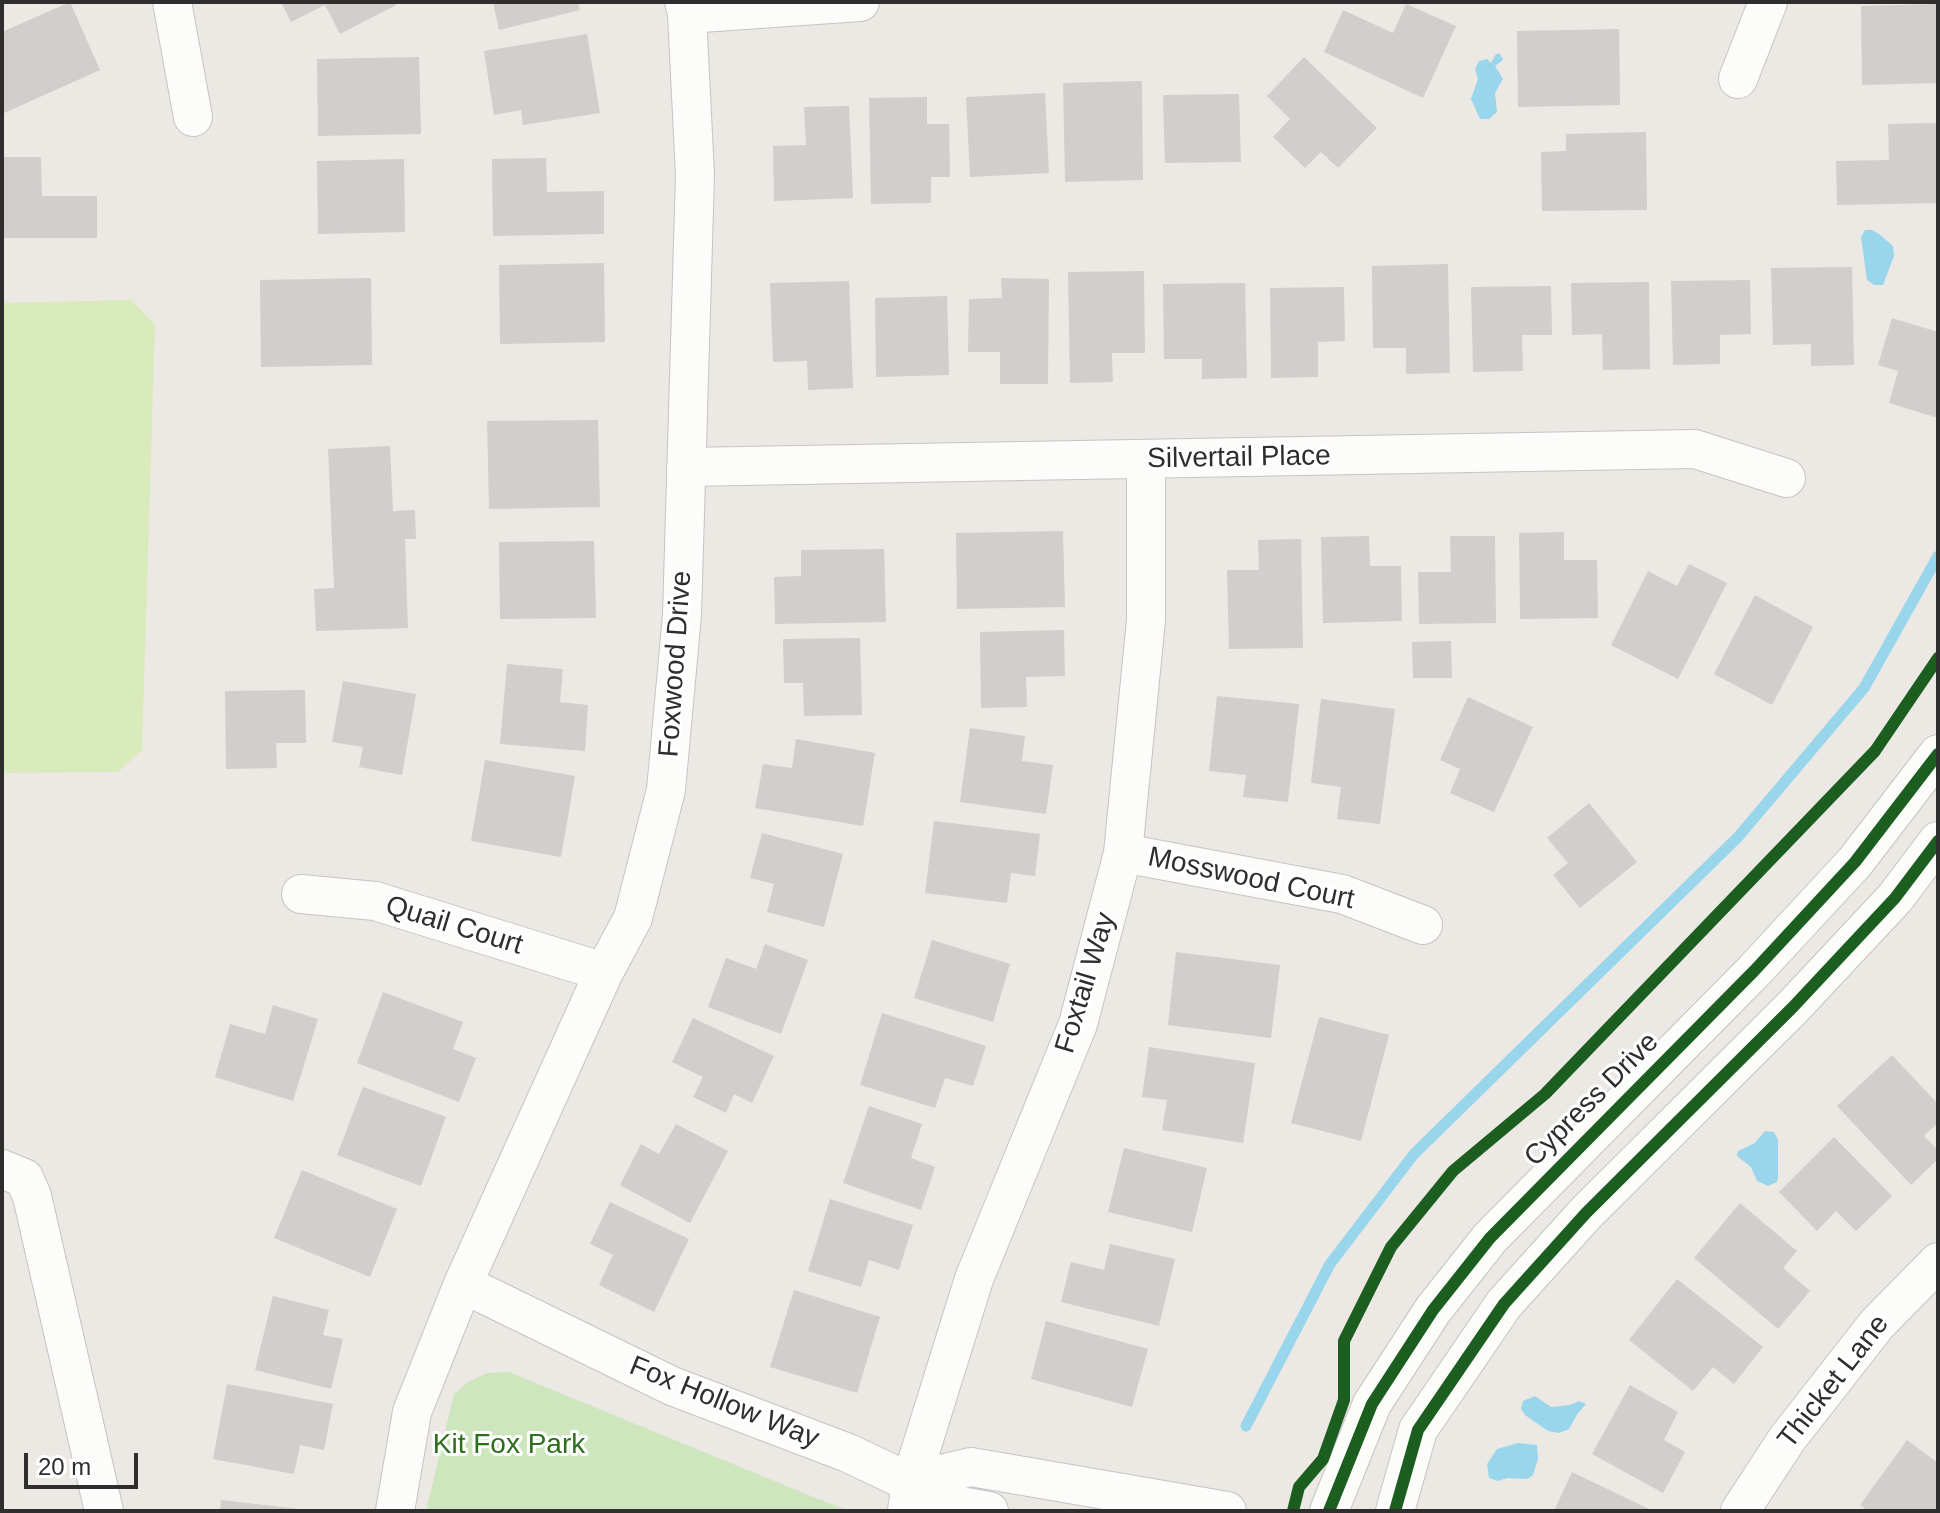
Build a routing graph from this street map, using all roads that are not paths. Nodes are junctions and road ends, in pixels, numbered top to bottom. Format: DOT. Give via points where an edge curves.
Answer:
graph roads {
  1 [pos="172,2"];
  2 [pos="860,2"];
  3 [pos="1768,2"];
  4 [pos="686,8"];
  5 [pos="1738,79"];
  6 [pos="193,117"];
  7 [pos="1146,460"];
  8 [pos="686,467"];
  9 [pos="1786,478"];
  10 [pos="1938,754"];
  11 [pos="1938,841"];
  12 [pos="1123,853"];
  13 [pos="301,894"];
  14 [pos="1423,925"];
  15 [pos="604,972"];
  16 [pos="2,1169"];
  17 [pos="1938,1262"];
  18 [pos="463,1284"];
  19 [pos="909,1496"];
  20 [pos="104,1511"];
  21 [pos="395,1511"];
  22 [pos="989,1511"];
  23 [pos="1227,1511"];
  24 [pos="1329,1511"];
  25 [pos="1395,1511"];
  26 [pos="1740,1511"];
  1 -- 6 [label="street"];
  2 -- 4 [label="street"];
  3 -- 5 [label="street"];
  4 -- 8 [label="street, Foxwood Drive" via="695,175"];
  7 -- 8 [label="street, Silvertail Place"];
  7 -- 9 [label="street, Silvertail Place" via="1695,449"];
  7 -- 12 [label="street, Foxtail Way" via="1146,620"];
  8 -- 15 [label="street, Foxwood Drive" via="682,615 666,790 633,918"];
  10 -- 24 [label="street, Cypress Drive" via="1855,862 1490,1238 1433,1310 1372,1404"];
  11 -- 25 [label="street" via="1895,898 1793,1007 1586,1213 1504,1304 1418,1430"];
  12 -- 14 [label="street, Mosswood Court" via="1342,894"];
  12 -- 19 [label="street, Foxtail Way" via="1078,1024 974,1279"];
  13 -- 15 [label="street, Quail Court" via="375,901"];
  15 -- 18 [label="street, Foxwood Drive"];
  16 -- 20 [label="street" via="24,1178 32,1196"];
  17 -- 26 [label="street, Thicket Lane" via="1877,1324 1787,1439"];
  18 -- 19 [label="street, Fox Hollow Way" via="672,1386 848,1453"];
  18 -- 21 [label="street, Foxwood Drive" via="412,1412"];
  19 -- 22 [label="street, Fox Hollow Way"];
  19 -- 23 [label="street" via="971,1467"];
}
